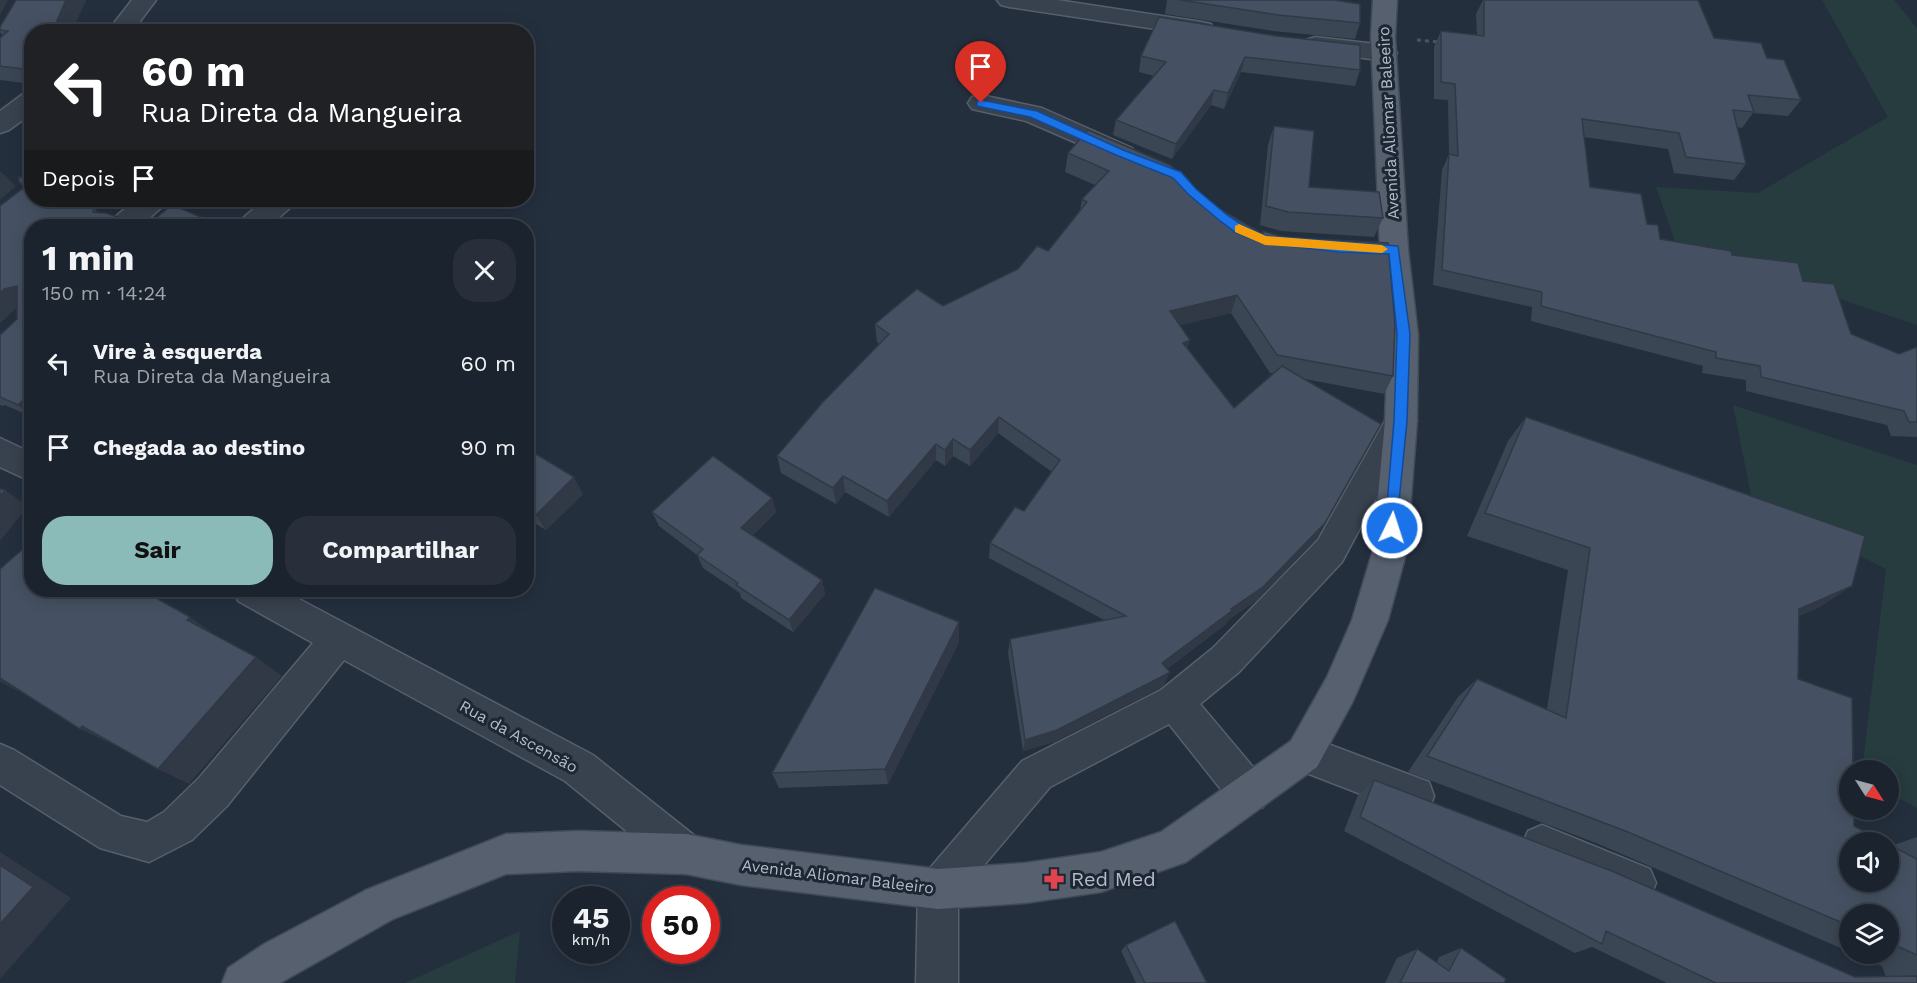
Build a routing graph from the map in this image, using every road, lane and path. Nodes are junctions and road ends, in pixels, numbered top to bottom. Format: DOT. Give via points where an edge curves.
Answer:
graph roads {
  1 [pos="144,0"];
  2 [pos="1009,0"];
  3 [pos="1384,0"];
  4 [pos="125,24"];
  5 [pos="1228,33"];
  6 [pos="1441,42"];
  7 [pos="1295,43"];
  8 [pos="1384,45"];
  9 [pos="981,103"];
  10 [pos="24,106"];
  11 [pos="0,124"];
  12 [pos="1151,166"];
  13 [pos="144,207"];
  14 [pos="273,207"];
  15 [pos="131,219"];
  16 [pos="260,219"];
  17 [pos="1401,421"];
  18 [pos="263,597"];
  19 [pos="340,638"];
  20 [pos="1174,702"];
  21 [pos="1304,754"];
  22 [pos="0,763"];
  23 [pos="1249,793"];
  24 [pos="1452,810"];
  25 [pos="1507,831"];
  26 [pos="687,854"];
  27 [pos="938,889"];
  28 [pos="1671,898"];
  29 [pos="243,983"];
  30 [pos="937,983"];
  1 -- 4 [label="street"];
  2 -- 5 [label="street"];
  3 -- 8 [label="main road, Avenida Aliomar Baleeiro"];
  6 -- 8 [label="path"];
  7 -- 8 [label="street"];
  8 -- 17 [label="main road, Avenida Aliomar Baleeiro" via="1383,249 1403,334"];
  9 -- 12 [label="street" via="1033,114"];
  10 -- 11 [label="street"];
  13 -- 15 [label="street"];
  14 -- 16 [label="street"];
  17 -- 20 [label="street" via="1330,551 1226,660"];
  17 -- 21 [label="main road, Avenida Aliomar Baleeiro" via="1390,550 1370,620 1340,689"];
  18 -- 19 [label="street, Rua da Ascensão"];
  19 -- 22 [label="street" via="213,792 178,826 149,842 114,834"];
  19 -- 26 [label="street, Rua da Ascensão" via="579,768"];
  20 -- 23 [label="street"];
  20 -- 27 [label="street" via="1036,774"];
  21 -- 23 [label="main road, Avenida Aliomar Baleeiro"];
  21 -- 24 [label="street"];
  23 -- 27 [label="main road, Avenida Aliomar Baleeiro" via="1172,848 1101,872 1025,883"];
  25 -- 28 [label="street"];
  26 -- 27 [label="main road, Avenida Aliomar Baleeiro" via="741,865"];
  26 -- 29 [label="main road, Avenida Aliomar Baleeiro" via="506,854 381,904"];
  27 -- 30 [label="street"];
}
